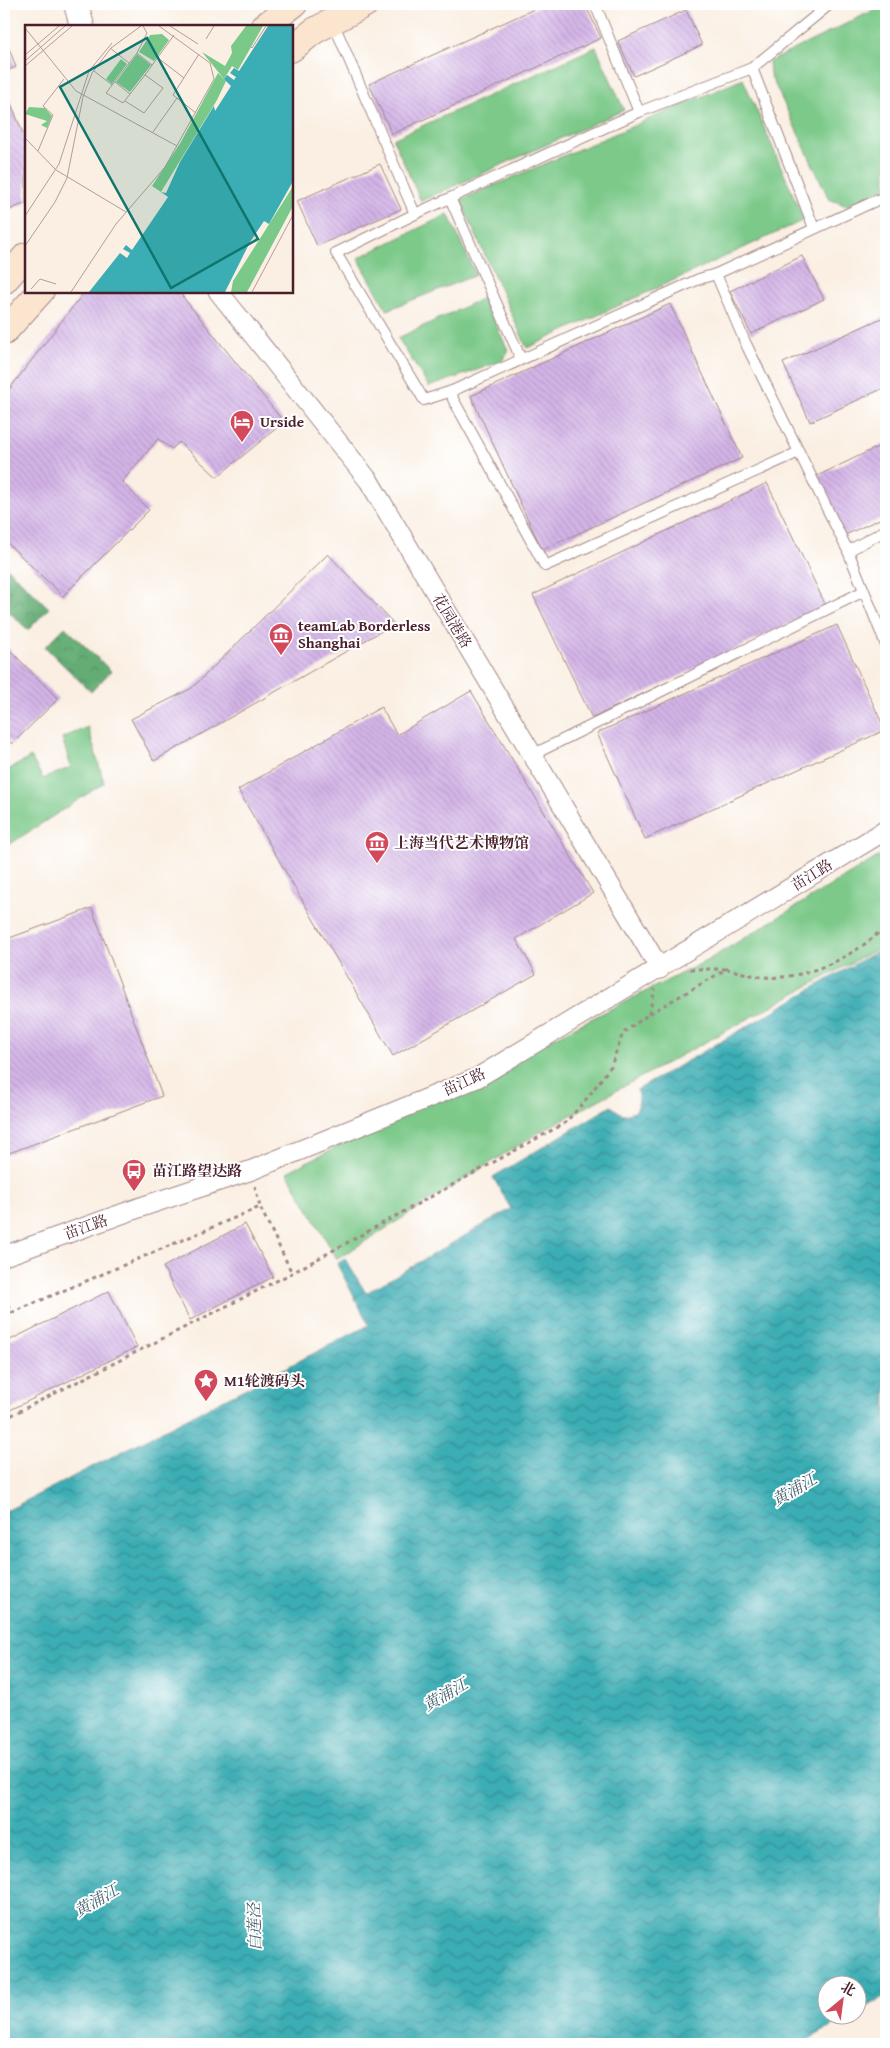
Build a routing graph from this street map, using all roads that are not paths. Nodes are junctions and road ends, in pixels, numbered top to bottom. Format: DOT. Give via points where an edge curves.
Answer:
graph roads {
  1 [pos="76,4"];
  2 [pos="294,4"];
  3 [pos="366,4"];
  4 [pos="595,4"];
  5 [pos="830,4"];
  6 [pos="332,22"];
  7 [pos="82,25"];
  8 [pos="266,25"];
  9 [pos="292,48"];
  10 [pos="752,68"];
  11 [pos="639,112"];
  12 [pos="886,196"];
  13 [pos="450,198"];
  14 [pos="415,214"];
  15 [pos="814,228"];
  16 [pos="25,257"];
  17 [pos="716,274"];
  18 [pos="4,281"];
  19 [pos="40,292"];
  20 [pos="219,292"];
  21 [pos="4,332"];
  22 [pos="521,359"];
  23 [pos="452,391"];
  24 [pos="799,452"];
  25 [pos="886,530"];
  26 [pos="848,551"];
  27 [pos="864,591"];
  28 [pos="886,645"];
  29 [pos="532,755"];
  30 [pos="886,830"];
  31 [pos="660,969"];
  32 [pos="4,1256"];
  1 -- 7 [label="street"];
  2 -- 8 [label="main road"];
  3 -- 6 [label="main road"];
  4 -- 11 [label="lane"];
  5 -- 10 [label="lane"];
  6 -- 9 [label="main road"];
  6 -- 14 [label="lane"];
  10 -- 11 [label="lane"];
  10 -- 15 [label="lane"];
  11 -- 13 [label="lane"];
  12 -- 15 [label="lane"];
  13 -- 14 [label="lane"];
  13 -- 22 [label="lane"];
  14 -- 23 [label="lane" via="336,253 424,400"];
  15 -- 17 [label="lane"];
  16 -- 18 [label="main road"];
  17 -- 22 [label="lane"];
  17 -- 24 [label="lane"];
  19 -- 21 [label="main road"];
  20 -- 29 [label="street, 花园港路" via="369,482"];
  22 -- 23 [label="lane"];
  23 -- 24 [label="lane" via="453,399 545,566"];
  24 -- 26 [label="lane"];
  25 -- 26 [label="lane"];
  26 -- 27 [label="lane"];
  27 -- 28 [label="lane"];
  27 -- 29 [label="lane"];
  29 -- 31 [label="street, 花园港路"];
  30 -- 31 [label="street, 苗江路"];
  31 -- 32 [label="street, 苗江路" via="477,1078 252,1170"];
}
